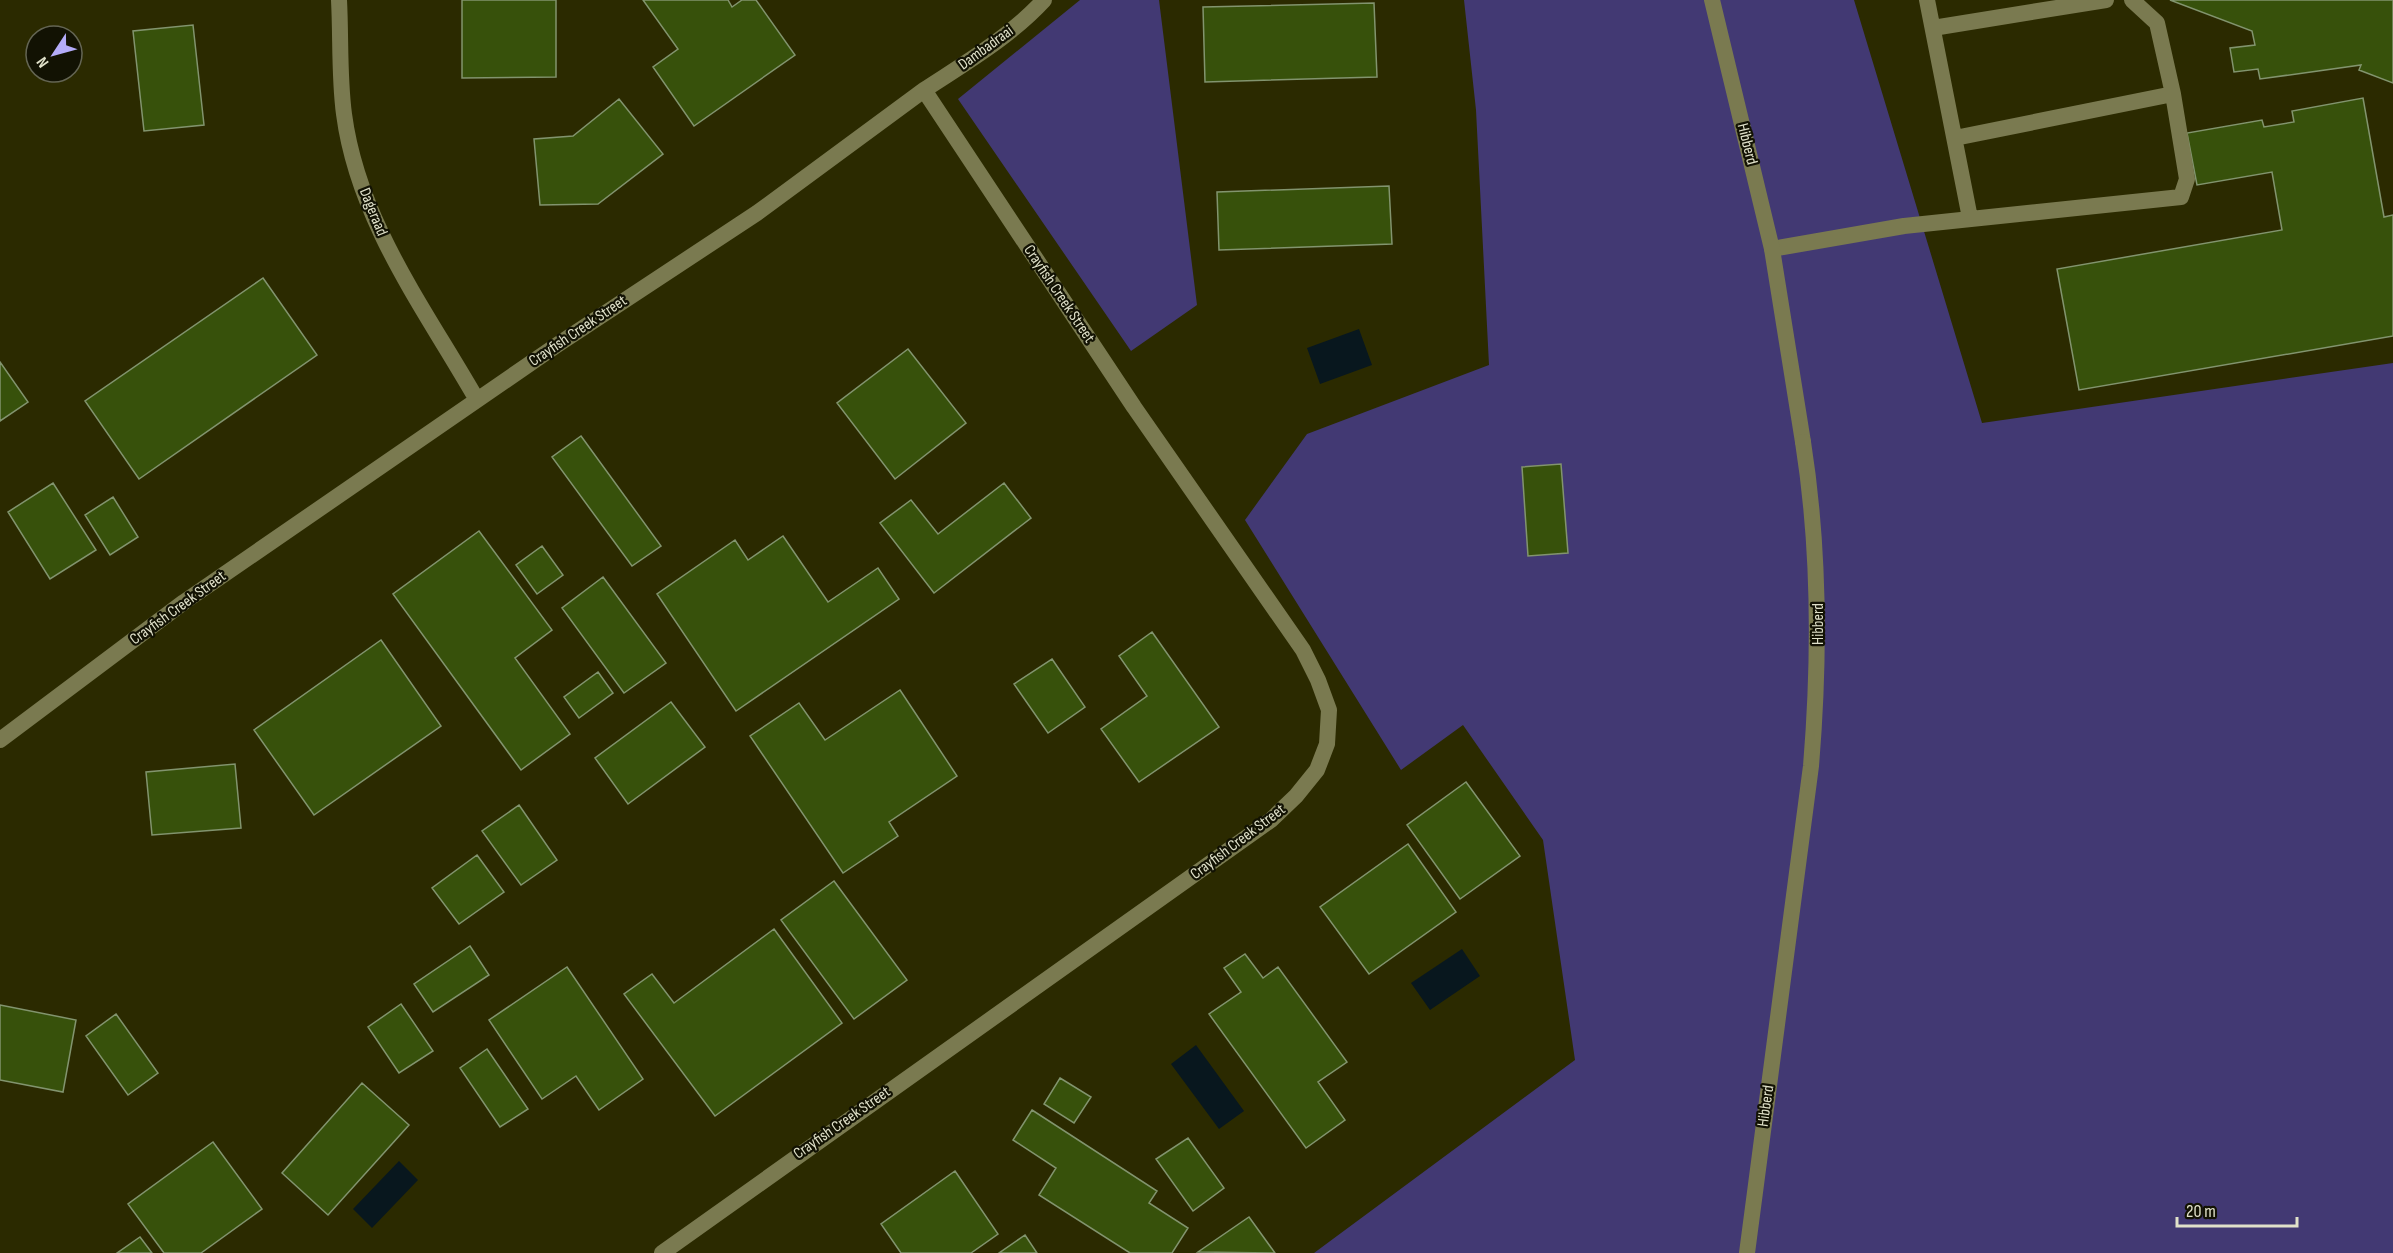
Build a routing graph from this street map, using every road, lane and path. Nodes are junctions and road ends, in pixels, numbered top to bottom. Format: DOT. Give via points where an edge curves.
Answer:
graph roads {
  1 [pos="339,0"];
  2 [pos="1044,0"];
  3 [pos="1712,0"];
  4 [pos="1927,0"];
  5 [pos="2106,0"];
  6 [pos="2132,0"];
  7 [pos="1933,28"];
  8 [pos="924,90"];
  9 [pos="2173,94"];
  10 [pos="1955,138"];
  11 [pos="1970,218"];
  12 [pos="1772,249"];
  13 [pos="477,400"];
  14 [pos="0,740"];
  15 [pos="662,1253"];
  16 [pos="1747,1253"];
  1 -- 13 [label="street, Dageraad" via="344,114 367,201 396,266"];
  2 -- 8 [label="street, Dambadraai" via="977,56"];
  3 -- 12 [label="street, Hibberd"];
  4 -- 7 [label="street"];
  5 -- 7 [label="street"];
  6 -- 9 [label="street" via="2157,23"];
  7 -- 10 [label="street"];
  8 -- 13 [label="street, Crayfish Creek Street" via="757,213"];
  8 -- 15 [label="street, Crayfish Creek Street" via="1134,407 1304,651 1329,710 1326,744 1317,770 1270,820"];
  9 -- 10 [label="street"];
  9 -- 11 [label="street" via="2187,178 2181,196"];
  10 -- 11 [label="street"];
  11 -- 12 [label="street"];
  12 -- 16 [label="street, Hibberd" via="1803,442 1816,548 1819,621 1812,766"];
  13 -- 14 [label="street, Crayfish Creek Street" via="184,602"];
}
